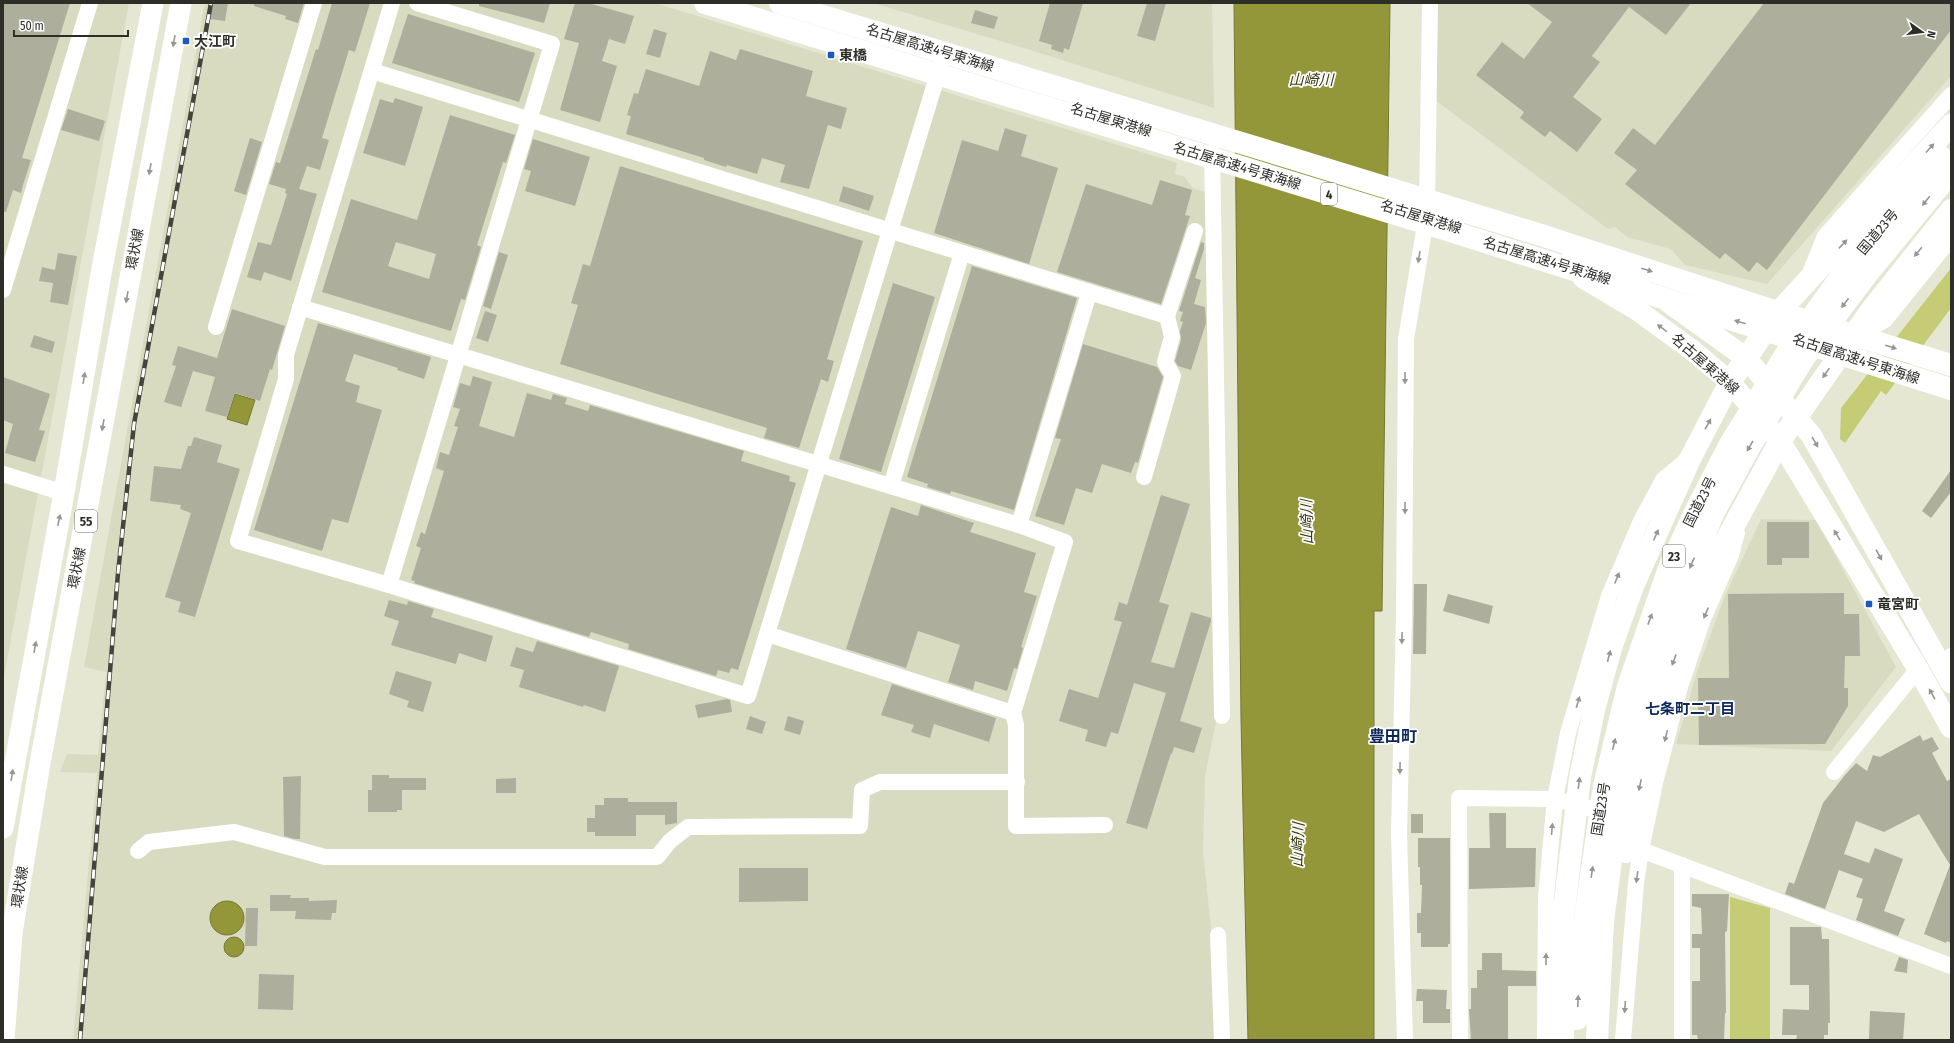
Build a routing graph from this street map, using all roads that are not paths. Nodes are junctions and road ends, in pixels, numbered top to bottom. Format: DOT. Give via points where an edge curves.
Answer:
graph roads {
  1 [pos="90,3"];
  2 [pos="153,3"];
  3 [pos="181,3"];
  4 [pos="314,3"];
  5 [pos="392,3"];
  6 [pos="417,3"];
  7 [pos="705,3"];
  8 [pos="735,3"];
  9 [pos="779,3"];
  10 [pos="1430,3"];
  11 [pos="940,67"];
  12 [pos="372,72"];
  13 [pos="1951,95"];
  14 [pos="529,120"];
  15 [pos="1951,125"];
  16 [pos="1951,146"];
  17 [pos="1220,151"];
  18 [pos="1951,172"];
  19 [pos="1951,210"];
  20 [pos="1421,211"];
  21 [pos="890,231"];
  22 [pos="1194,231"];
  23 [pos="1951,238"];
  24 [pos="962,253"];
  25 [pos="1806,282"];
  26 [pos="3,290"];
  27 [pos="1089,293"];
  28 [pos="300,307"];
  29 [pos="1167,316"];
  30 [pos="216,327"];
  31 [pos="1849,341"];
  32 [pos="458,355"];
  33 [pos="1746,358"];
  34 [pos="1951,365"];
  35 [pos="1730,382"];
  36 [pos="1951,389"];
  37 [pos="1796,418"];
  38 [pos="1780,441"];
  39 [pos="1690,458"];
  40 [pos="819,464"];
  41 [pos="3,474"];
  42 [pos="1144,477"];
  43 [pos="891,486"];
  44 [pos="64,493"];
  45 [pos="1743,510"];
  46 [pos="1019,525"];
  47 [pos="389,585"];
  48 [pos="767,634"];
  49 [pos="1948,668"];
  50 [pos="1918,669"];
  51 [pos="1013,713"];
  52 [pos="1222,716"];
  53 [pos="1951,728"];
  54 [pos="1834,772"];
  55 [pos="1017,782"];
  56 [pos="1555,799"];
  57 [pos="4,816"];
  58 [pos="1646,824"];
  59 [pos="1105,825"];
  60 [pos="1641,850"];
  61 [pos="138,851"];
  62 [pos="1682,865"];
  63 [pos="1218,935"];
  64 [pos="1951,966"];
  65 [pos="4,1040"];
  66 [pos="1222,1040"];
  67 [pos="1405,1040"];
  68 [pos="1460,1040"];
  69 [pos="1545,1040"];
  70 [pos="1563,1040"];
  71 [pos="1577,1040"];
  72 [pos="1597,1040"];
  73 [pos="1603,1040"];
  74 [pos="1623,1040"];
  75 [pos="1682,1040"];
  1 -- 26 [label="street"];
  44 -- 2 [label="main road, 環状線 / 55, one-way" via="102,268"];
  3 -- 65 [label="main road, 環状線 / 55, one-way" via="40,763 12,932"];
  4 -- 30 [label="street"];
  5 -- 12 [label="street"];
  6 -- 14 [label="street" via="552,44"];
  36 -- 7 [label="highway, 名古屋高速4号東海線 / 4, one-way" via="1428,224"];
  8 -- 11 [label="main road, 名古屋東港線"];
  9 -- 17 [label="main road, 名古屋東港線"];
  9 -- 34 [label="highway, 名古屋高速4号東海線 / 4, one-way" via="1284,156"];
  10 -- 20 [label="street"];
  11 -- 17 [label="main road, 名古屋東港線"];
  11 -- 21 [label="street"];
  12 -- 14 [label="street"];
  12 -- 28 [label="street"];
  13 -- 25 [label="street" via="1825,236"];
  14 -- 21 [label="street"];
  14 -- 32 [label="street"];
  25 -- 15 [label="highway, one-way"];
  71 -- 16 [label="highway, 国道23号 / 23, one-way" via="1586,911 1604,786 1628,686 1669,568 1730,444 1789,349 1850,264"];
  17 -- 20 [label="main road, 名古屋東港線"];
  17 -- 52 [label="street"];
  18 -- 72 [label="highway, 国道23号 / 23, one-way" via="1868,272 1804,358 1714,512 1688,572 1666,626 1649,678 1621,786 1603,921"];
  19 -- 31 [label="highway, one-way"];
  20 -- 33 [label="main road, 名古屋東港線" via="1549,247 1612,270 1643,285"];
  35 -- 20 [label="main road, 名古屋東港線, one-way" via="1638,310 1551,259"];
  20 -- 67 [label="street, one-way" via="1406,339 1399,834"];
  21 -- 24 [label="street"];
  21 -- 40 [label="street"];
  22 -- 29 [label="street"];
  23 -- 31 [label="street" via="1885,320"];
  24 -- 27 [label="street"];
  24 -- 43 [label="street"];
  25 -- 33 [label="highway" via="1776,315"];
  27 -- 29 [label="street"];
  27 -- 46 [label="street"];
  28 -- 32 [label="street"];
  28 -- 47 [label="street" via="286,355 286,379 238,541"];
  29 -- 42 [label="street" via="1172,337 1165,362 1174,376"];
  31 -- 37 [label="highway, one-way"];
  32 -- 40 [label="street"];
  32 -- 47 [label="street"];
  33 -- 35 [label="highway"];
  33 -- 37 [label="main road, 名古屋東港線"];
  35 -- 38 [label="main road, 名古屋東港線"];
  39 -- 35 [label="highway, one-way"];
  37 -- 38 [label="highway"];
  37 -- 49 [label="main road, 名古屋東港線, one-way" via="1811,435"];
  38 -- 45 [label="highway"];
  50 -- 38 [label="main road, 名古屋東港線, one-way"];
  56 -- 39 [label="street, one-way" via="1568,733 1609,596 1641,521 1663,480"];
  70 -- 39 [label="highway, one-way" via="1563,919 1580,777 1594,710 1611,648 1633,586"];
  40 -- 43 [label="street"];
  40 -- 48 [label="street"];
  41 -- 44 [label="street"];
  43 -- 46 [label="street"];
  57 -- 44 [label="main road, 環状線 / 55, one-way"];
  45 -- 58 [label="street, one-way" via="1731,555 1703,619 1680,688"];
  45 -- 73 [label="highway, one-way" via="1692,610 1656,716 1627,844"];
  46 -- 51 [label="street" via="1065,542"];
  47 -- 48 [label="street" via="748,696"];
  48 -- 51 [label="street"];
  53 -- 50 [label="main road, 名古屋東港線, one-way"];
  50 -- 54 [label="street"];
  51 -- 55 [label="street" via="1016,725"];
  55 -- 59 [label="street" via="1016,826"];
  55 -- 61 [label="street" via="880,782 862,790 860,826 688,827 670,841 657,857 325,857 234,832 149,842"];
  56 -- 58 [label="street"];
  56 -- 68 [label="street" via="1459,798"];
  69 -- 56 [label="street, one-way" via="1546,897"];
  58 -- 60 [label="street"];
  60 -- 62 [label="street"];
  60 -- 74 [label="street, one-way"];
  62 -- 64 [label="street"];
  62 -- 75 [label="street"];
  63 -- 66 [label="street"];
}
